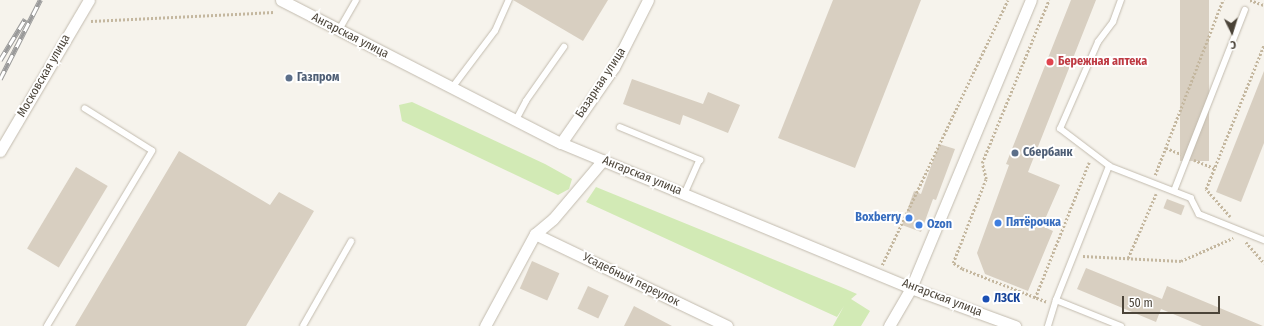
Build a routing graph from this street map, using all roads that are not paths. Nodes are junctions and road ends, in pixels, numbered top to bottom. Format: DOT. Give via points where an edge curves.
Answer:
graph roads {
  1 [pos="89,0"];
  2 [pos="281,0"];
  3 [pos="356,0"];
  4 [pos="509,0"];
  5 [pos="648,0"];
  6 [pos="1031,0"];
  7 [pos="1121,0"];
  8 [pos="1245,10"];
  9 [pos="339,30"];
  10 [pos="564,47"];
  11 [pos="452,88"];
  12 [pos="84,110"];
  13 [pos="516,120"];
  14 [pos="620,128"];
  15 [pos="561,143"];
  16 [pos="0,152"];
  17 [pos="603,160"];
  18 [pos="1109,166"];
  19 [pos="1174,191"];
  20 [pos="685,194"];
  21 [pos="535,234"];
  22 [pos="1264,240"];
  23 [pos="351,242"];
  24 [pos="911,288"];
  25 [pos="1055,303"];
  26 [pos="47,326"];
  27 [pos="303,326"];
  28 [pos="485,326"];
  29 [pos="727,326"];
  30 [pos="888,326"];
  31 [pos="1015,326"];
  32 [pos="1048,326"];
  33 [pos="1121,326"];
  1 -- 16 [label="street, Московская улица"];
  2 -- 9 [label="street, Ангарская улица"];
  3 -- 9 [label="lane"];
  4 -- 11 [label="lane" via="495,31"];
  5 -- 15 [label="street, Базарная улица" via="614,67"];
  6 -- 24 [label="street"];
  7 -- 18 [label="lane" via="1114,22 1098,42 1060,129"];
  8 -- 19 [label="lane"];
  9 -- 11 [label="street, Ангарская улица"];
  10 -- 13 [label="lane" via="526,101"];
  11 -- 13 [label="street, Ангарская улица"];
  12 -- 26 [label="lane" via="152,151"];
  13 -- 15 [label="street, Ангарская улица"];
  14 -- 20 [label="lane" via="700,160"];
  15 -- 17 [label="street, Ангарская улица"];
  17 -- 20 [label="street, Ангарская улица"];
  17 -- 21 [label="street" via="553,219"];
  18 -- 19 [label="lane"];
  18 -- 25 [label="lane"];
  19 -- 22 [label="lane" via="1191,198 1199,214"];
  20 -- 24 [label="street, Ангарская улица" via="879,272"];
  21 -- 28 [label="street"];
  21 -- 29 [label="street, Усадебный переулок"];
  23 -- 27 [label="lane"];
  24 -- 30 [label="street"];
  24 -- 31 [label="street, Ангарская улица"];
  25 -- 32 [label="lane"];
  25 -- 33 [label="lane"];
}
